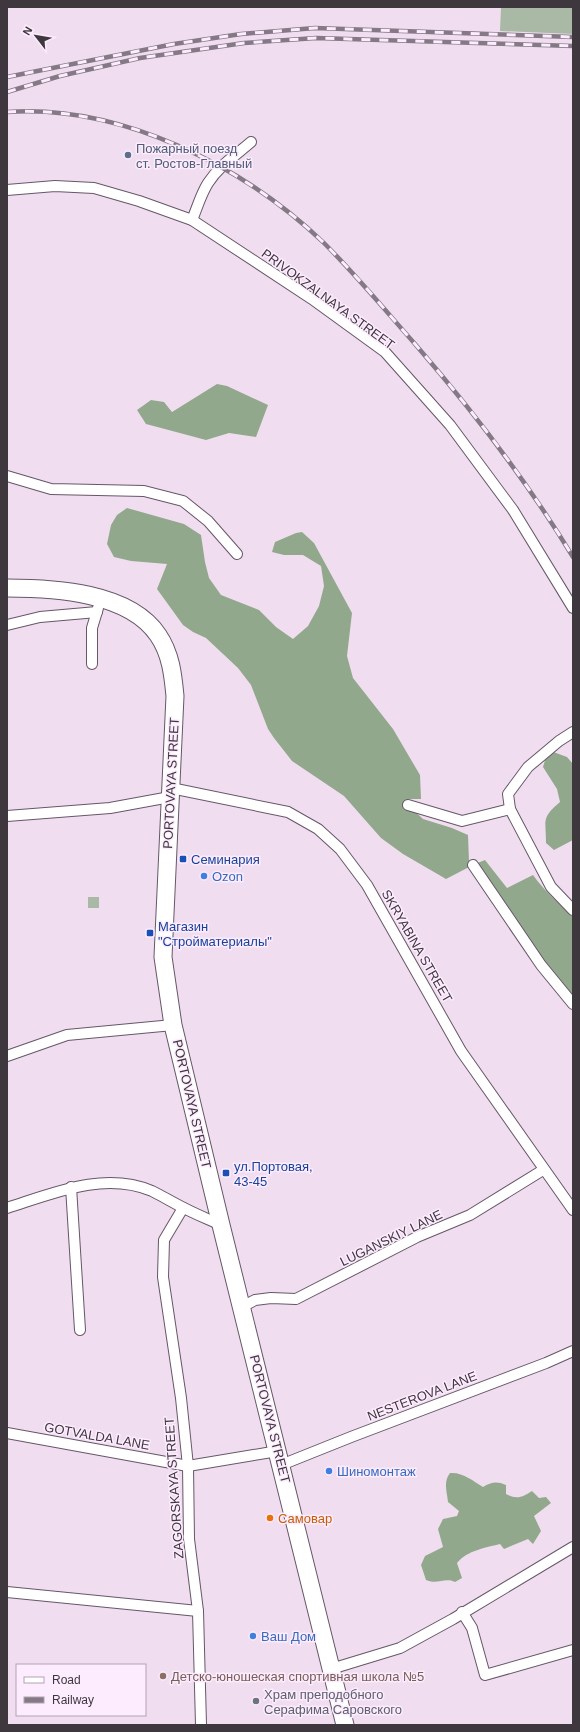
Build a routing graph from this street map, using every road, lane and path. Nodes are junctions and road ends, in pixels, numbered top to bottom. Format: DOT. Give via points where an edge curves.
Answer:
graph roads {
  1 [pos="251,142"];
  2 [pos="7,190"];
  3 [pos="192,220"];
  4 [pos="7,476"];
  5 [pos="237,554"];
  6 [pos="7,588"];
  7 [pos="99,605"];
  8 [pos="573,608"];
  9 [pos="7,625"];
  10 [pos="92,664"];
  11 [pos="573,732"];
  12 [pos="171,792"];
  13 [pos="408,805"];
  14 [pos="510,809"];
  15 [pos="7,816"];
  16 [pos="473,865"];
  17 [pos="573,910"];
  18 [pos="573,1004"];
  19 [pos="173,1025"];
  20 [pos="7,1056"];
  21 [pos="543,1170"];
  22 [pos="71,1188"];
  23 [pos="7,1208"];
  24 [pos="183,1208"];
  25 [pos="573,1210"];
  26 [pos="221,1225"];
  27 [pos="242,1307"];
  28 [pos="80,1330"];
  29 [pos="573,1351"];
  30 [pos="7,1433"];
  31 [pos="279,1458"];
  32 [pos="188,1466"];
  33 [pos="573,1547"];
  34 [pos="7,1592"];
  35 [pos="198,1611"];
  36 [pos="462,1612"];
  37 [pos="573,1650"];
  38 [pos="331,1669"];
  39 [pos="201,1725"];
  40 [pos="345,1725"];
  1 -- 3 [label="street" via="221,167 208,183"];
  2 -- 3 [label="street, PRIVOKZALNAYA STREET" via="55,186 94,188"];
  3 -- 8 [label="street, PRIVOKZALNAYA STREET" via="312,299 385,352 455,431 513,510"];
  4 -- 5 [label="street" via="51,489 144,491 183,502 208,521"];
  6 -- 7 [label="main road, PORTOVAYA STREET" via="32,588"];
  7 -- 9 [label="street"];
  7 -- 10 [label="street" via="92,628"];
  7 -- 12 [label="main road, PORTOVAYA STREET" via="125,607 143,619 158,635 166,651 172,669 175,696"];
  11 -- 14 [label="street" via="528,767 508,794"];
  12 -- 15 [label="street" via="110,808"];
  12 -- 19 [label="main road, PORTOVAYA STREET" via="163,957"];
  12 -- 21 [label="street, SKRYABINA STREET" via="288,812 318,830 340,849 367,885 461,1051"];
  13 -- 14 [label="street" via="462,821"];
  14 -- 17 [label="street" via="551,887"];
  16 -- 18 [label="street" via="541,965"];
  19 -- 20 [label="street" via="67,1034"];
  19 -- 26 [label="main road, PORTOVAYA STREET"];
  21 -- 25 [label="street, SKRYABINA STREET"];
  21 -- 27 [label="street, LUGANSKIY LANE" via="470,1215 417,1237 296,1299 255,1300"];
  22 -- 23 [label="street"];
  22 -- 24 [label="street" via="91,1183 124,1184 151,1191"];
  22 -- 28 [label="street"];
  24 -- 26 [label="street"];
  24 -- 32 [label="street, ZAGORSKAYA STREET" via="164,1240 163,1277"];
  26 -- 27 [label="main road, PORTOVAYA STREET"];
  27 -- 31 [label="main road, PORTOVAYA STREET"];
  29 -- 31 [label="street, NESTEROVA LANE" via="351,1437"];
  30 -- 32 [label="street, GOTVALDA LANE"];
  31 -- 32 [label="street, GOTVALDA LANE"];
  31 -- 38 [label="main road, PORTOVAYA STREET"];
  32 -- 35 [label="street, ZAGORSKAYA STREET" via="189,1540"];
  33 -- 36 [label="street"];
  34 -- 35 [label="street"];
  35 -- 39 [label="street, ZAGORSKAYA STREET"];
  36 -- 37 [label="street" via="472,1628 484,1675"];
  36 -- 38 [label="street" via="400,1648"];
  38 -- 40 [label="main road, PORTOVAYA STREET"];
}
